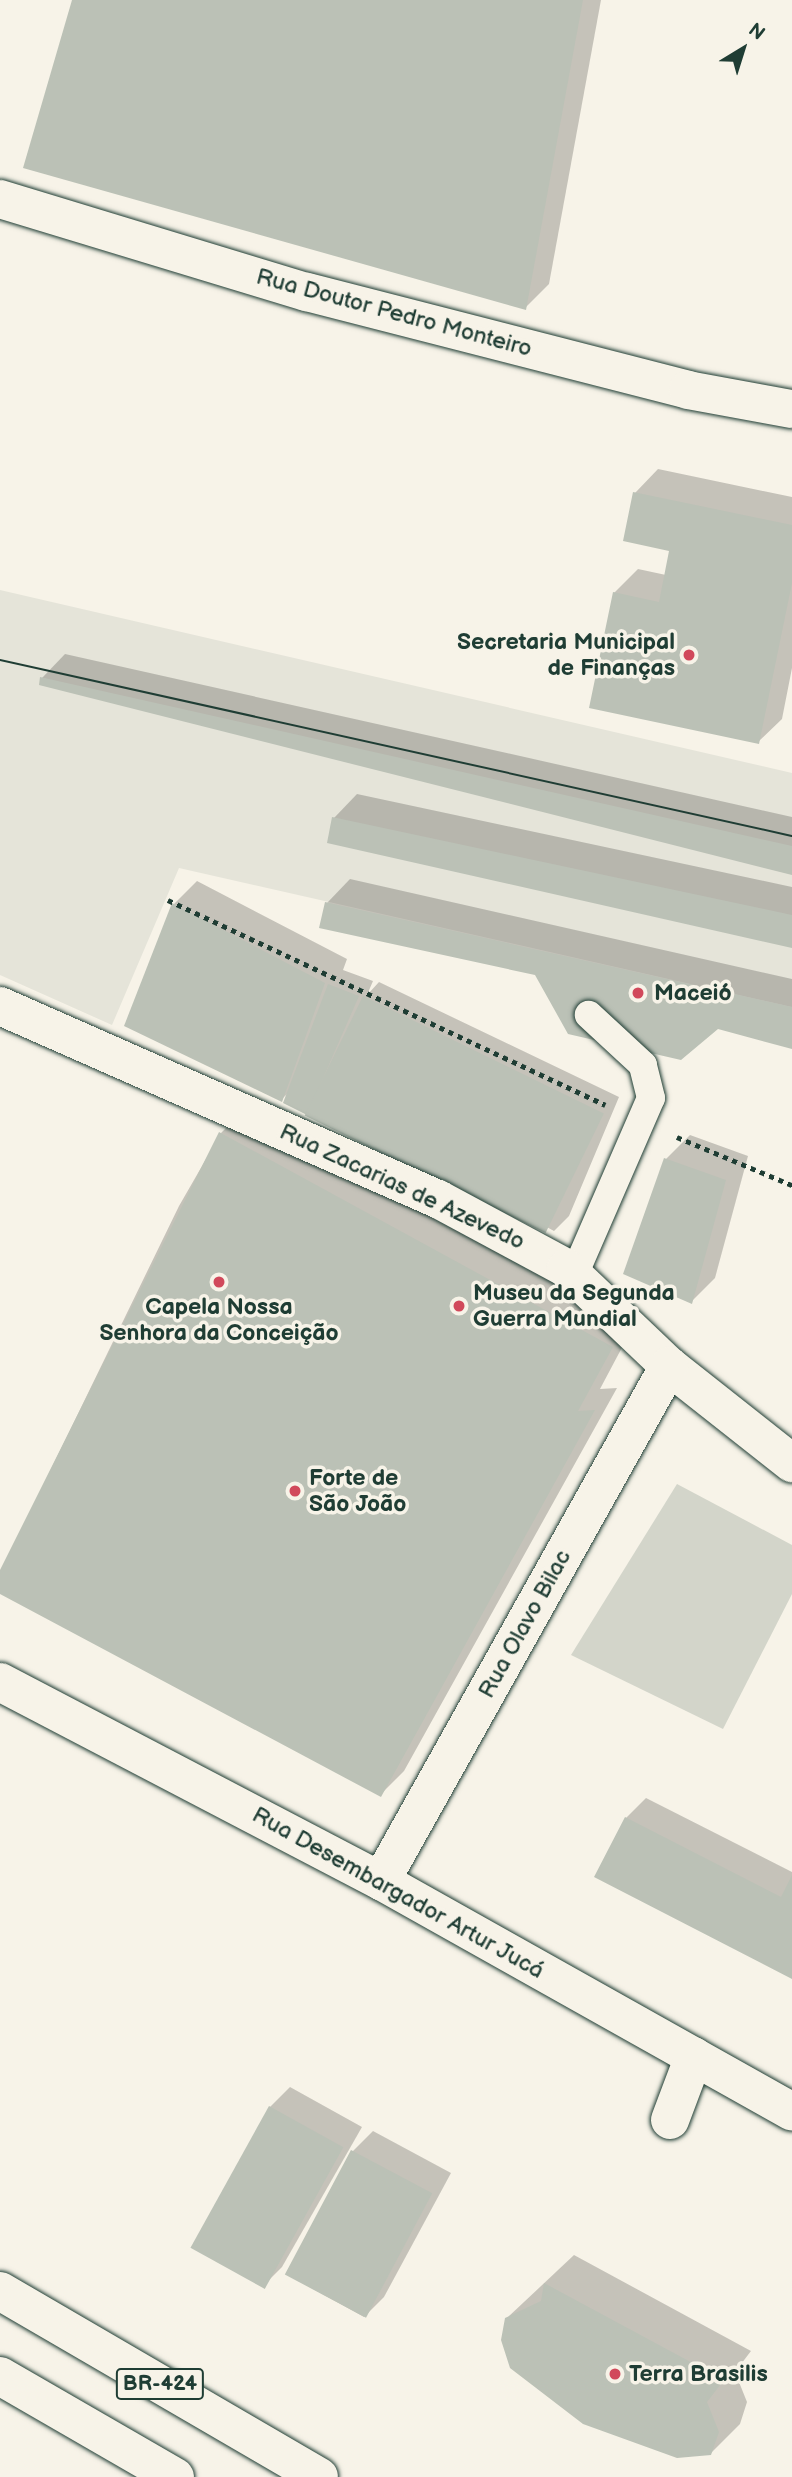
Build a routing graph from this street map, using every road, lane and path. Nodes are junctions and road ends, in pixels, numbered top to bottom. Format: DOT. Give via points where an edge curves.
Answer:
graph roads {
  1 [pos="0,199"];
  2 [pos="792,409"];
  3 [pos="168,900"];
  4 [pos="0,1006"];
  5 [pos="589,1014"];
  6 [pos="644,1124"];
  7 [pos="792,1185"];
  8 [pos="573,1275"];
  9 [pos="669,1366"];
  10 [pos="792,1463"];
  11 [pos="0,1682"];
  12 [pos="381,1881"];
  13 [pos="694,2056"];
  14 [pos="792,2112"];
  15 [pos="670,2120"];
  16 [pos="0,2291"];
  17 [pos="0,2376"];
  18 [pos="175,2477"];
  19 [pos="319,2477"];
  1 -- 2 [label="main road, Rua Doutor Pedro Monteiro" via="320,295 688,390"];
  3 -- 6 [label="path"];
  4 -- 8 [label="main road, Rua Zacarias de Azevedo" via="438,1199"];
  5 -- 6 [label="lane" via="652,1081"];
  6 -- 7 [label="path"];
  6 -- 8 [label="lane"];
  8 -- 9 [label="main road, Rua Zacarias de Azevedo"];
  9 -- 10 [label="main road, Rua Zacarias de Azevedo"];
  9 -- 12 [label="main road, Rua Olavo Bilac"];
  11 -- 12 [label="main road, Rua Desembargador Artur Jucá"];
  12 -- 13 [label="main road, Rua Desembargador Artur Jucá"];
  13 -- 14 [label="main road, Rua Desembargador Artur Jucá"];
  13 -- 15 [label="main road"];
  16 -- 19 [label="main road, BR-424"];
  17 -- 18 [label="main road"];
}
